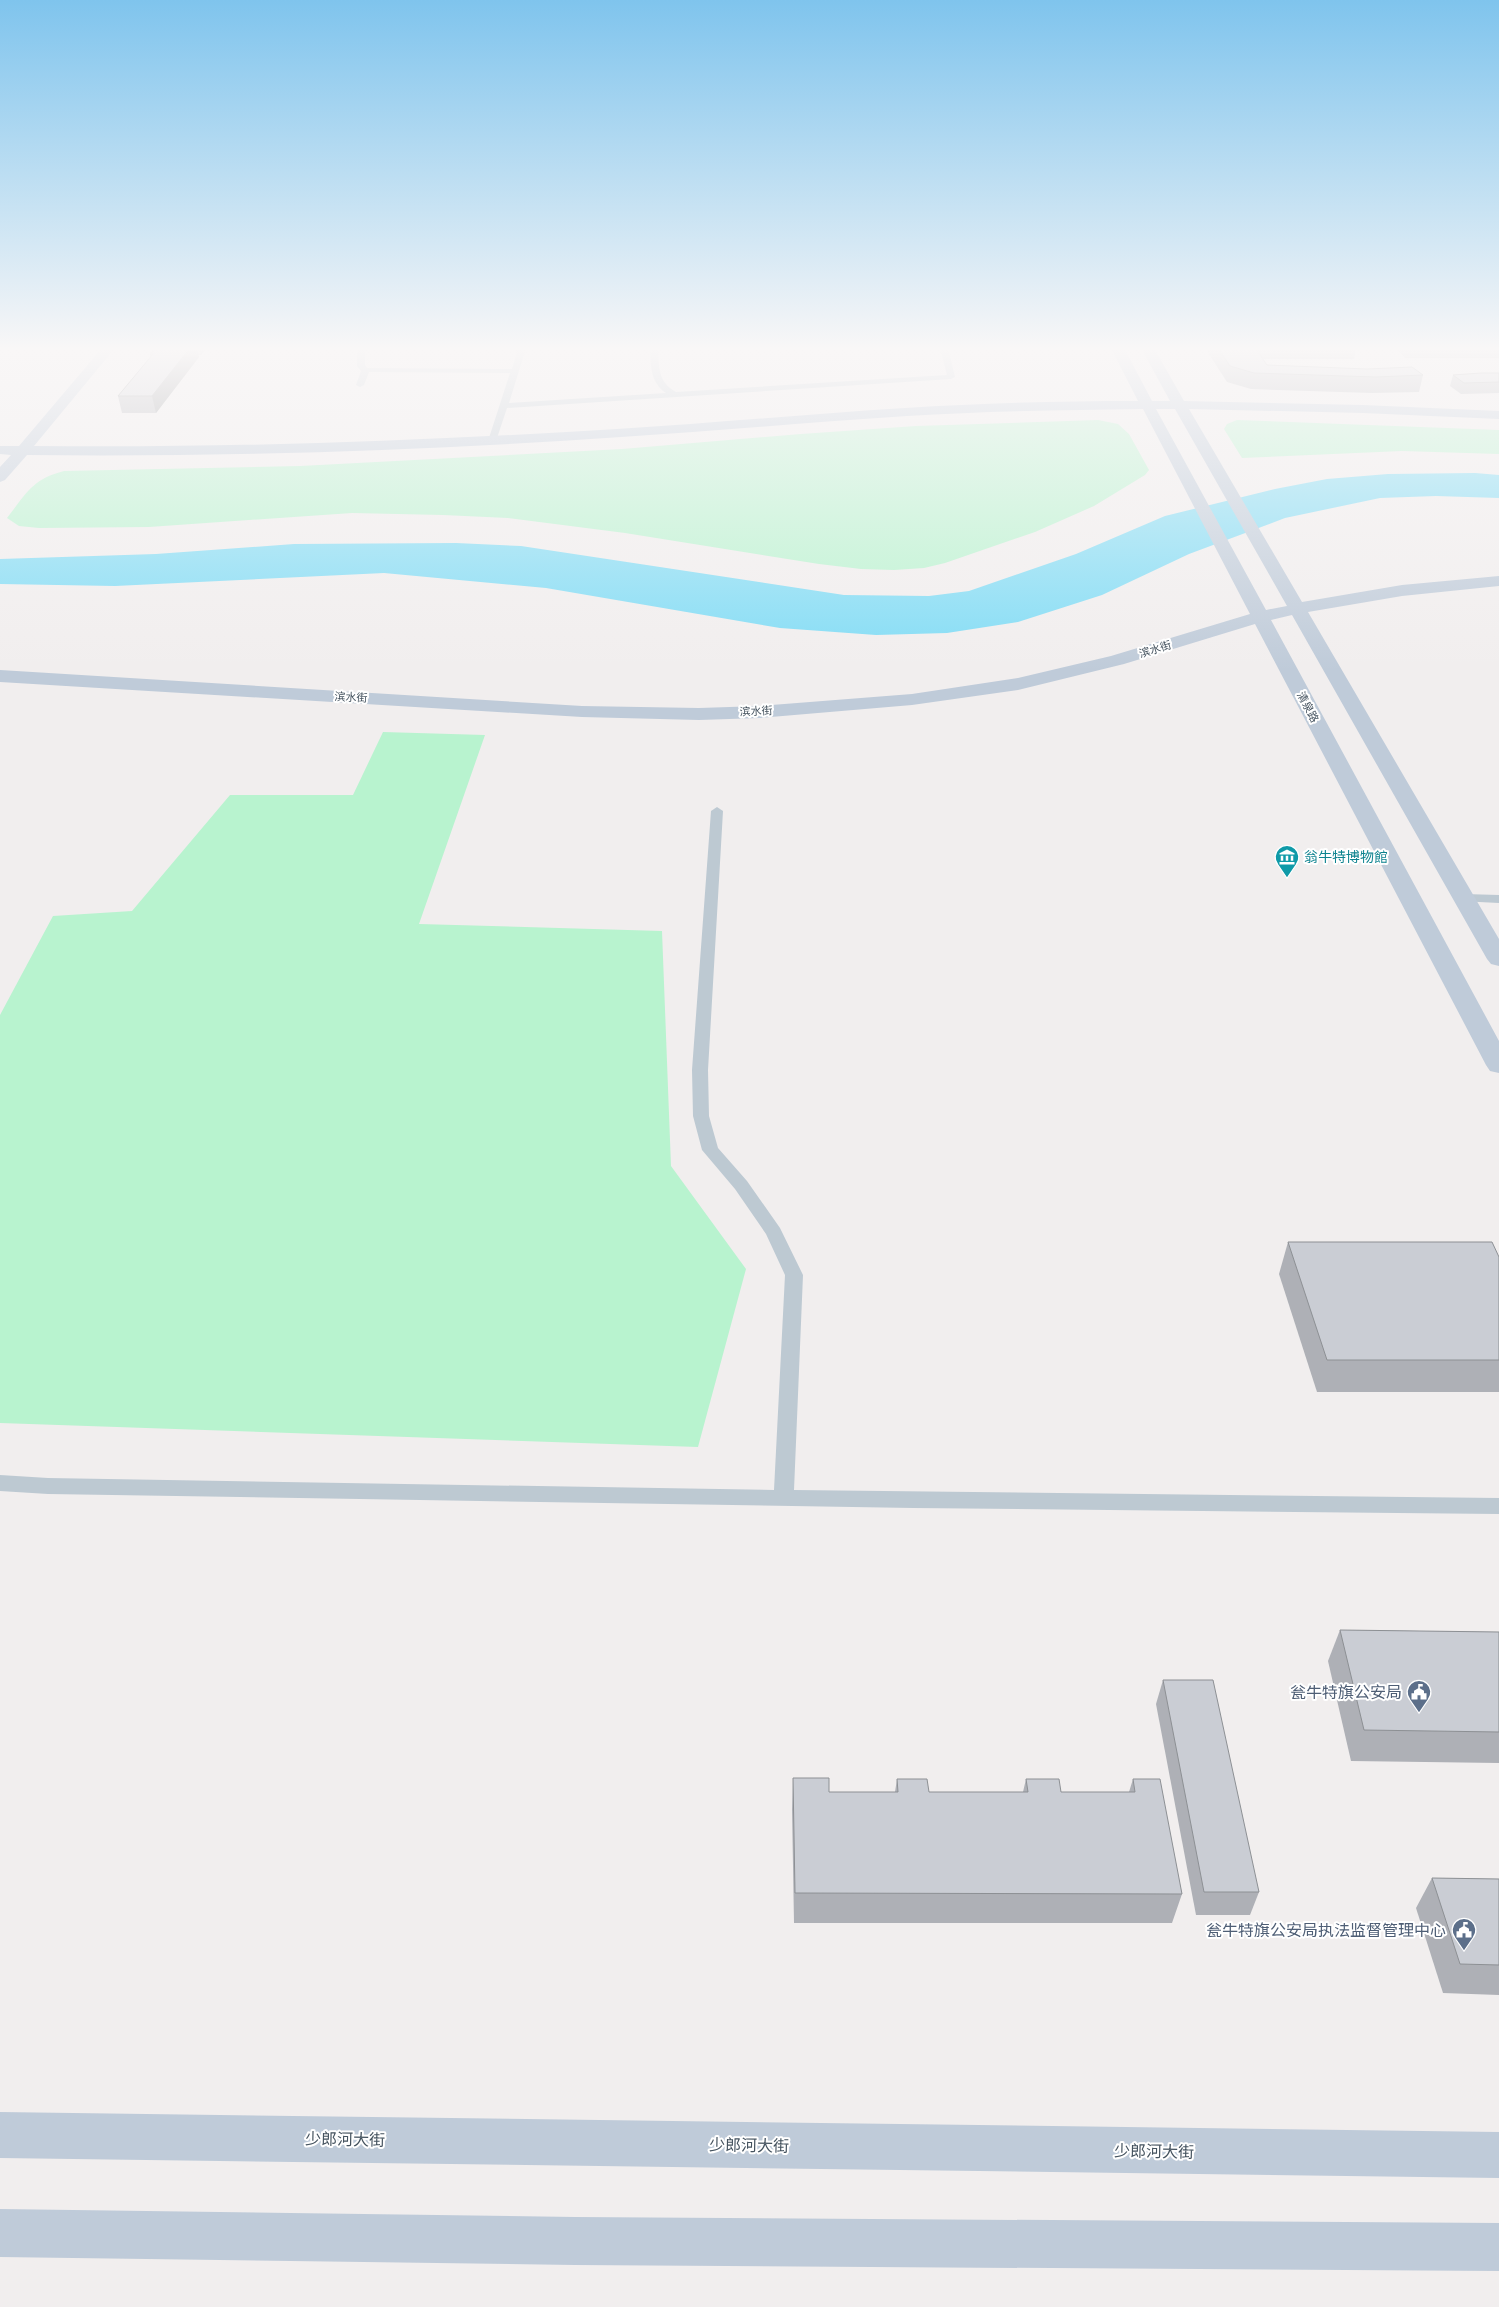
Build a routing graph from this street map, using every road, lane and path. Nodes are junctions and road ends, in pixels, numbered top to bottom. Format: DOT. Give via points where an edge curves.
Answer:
graph roads {
  1 [pos="19,456"];
  2 [pos="78,456"];
  3 [pos="255,456"];
  4 [pos="1175,456"];
  5 [pos="1209,456"];
  6 [pos="0,477"];
  7 [pos="1499,572"];
  8 [pos="1499,581"];
  9 [pos="1294,604"];
  10 [pos="1258,612"];
  11 [pos="0,667"];
  12 [pos="0,676"];
  13 [pos="717,811"];
  14 [pos="1464,898"];
  15 [pos="1499,898"];
  16 [pos="1499,959"];
  17 [pos="1499,1065"];
  18 [pos="0,1483"];
  19 [pos="784,1498"];
  20 [pos="1499,1506"];
  21 [pos="0,2134"];
  22 [pos="1499,2155"];
  23 [pos="0,2233"];
  24 [pos="1499,2247"];
  1 -- 6 [label="street"];
  2 -- 3 [label="street"];
  4 -- 10 [label="street, 清泉路"];
  5 -- 9 [label="street"];
  7 -- 9 [label="street, 滨水街" via="1408,580"];
  8 -- 9 [label="street, 滨水街"];
  9 -- 10 [label="street, 滨水街"];
  9 -- 14 [label="street"];
  10 -- 11 [label="street, 滨水街" via="1232,612 1095,655 990,678 772,700 685,703 595,701"];
  10 -- 12 [label="street, 滨水街" via="1146,652 1004,687 842,706 757,711 698,714 598,712"];
  10 -- 17 [label="street, 清泉路"];
  13 -- 19 [label="lane" via="700,1070 701,1116 710,1150 742,1185 774,1232 794,1275"];
  14 -- 15 [label="lane"];
  14 -- 16 [label="street"];
  18 -- 19 [label="lane"];
  19 -- 20 [label="lane"];
  21 -- 22 [label="street, 少郎河大街"];
  23 -- 24 [label="street" via="575,2241"];
}
